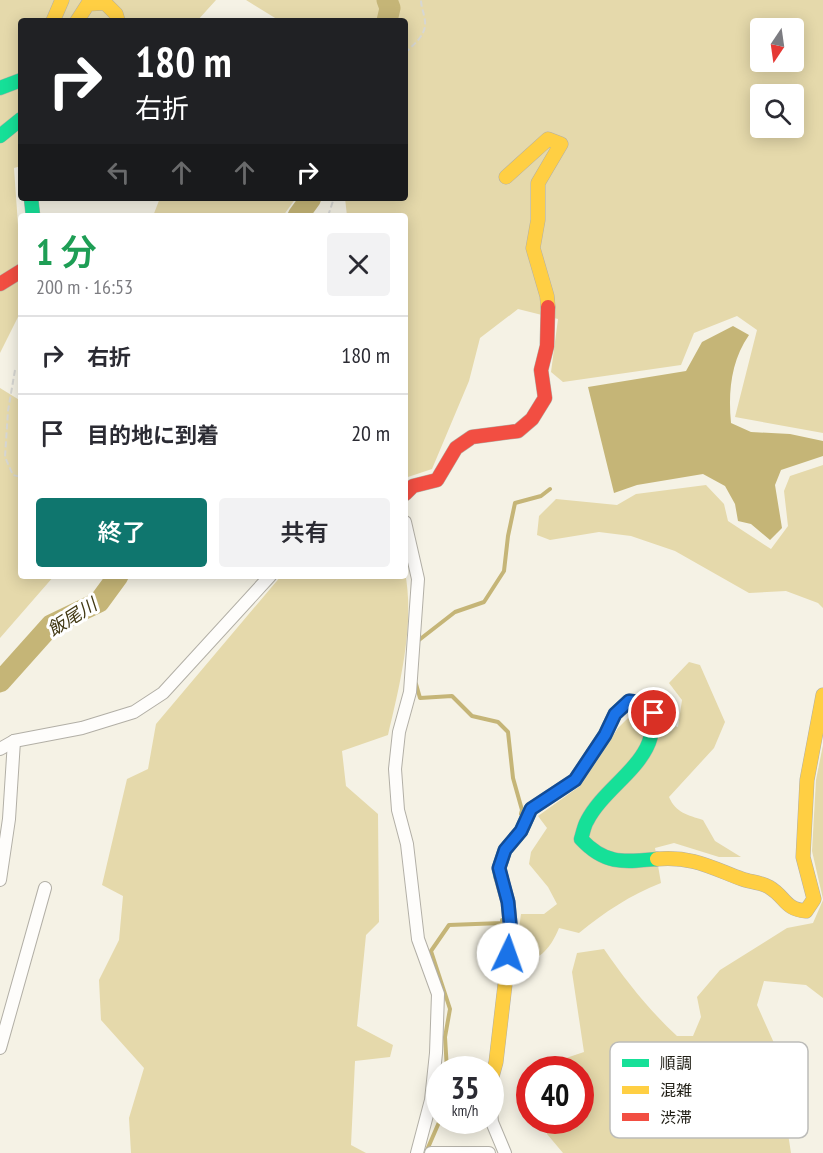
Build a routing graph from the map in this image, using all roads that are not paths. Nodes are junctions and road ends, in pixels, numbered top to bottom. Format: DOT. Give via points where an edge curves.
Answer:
graph roads {
  1 [pos="62,0"];
  2 [pos="54,18"];
  3 [pos="79,18"];
  4 [pos="117,18"];
  5 [pos="18,81"];
  6 [pos="0,88"];
  7 [pos="18,121"];
  8 [pos="0,136"];
  9 [pos="506,177"];
  10 [pos="18,273"];
  11 [pos="0,285"];
  12 [pos="408,491"];
  13 [pos="408,535"];
  14 [pos="267,579"];
  15 [pos="823,695"];
  16 [pos="14,741"];
  17 [pos="0,749"];
  18 [pos="0,880"];
  19 [pos="45,888"];
  20 [pos="0,1048"];
  21 [pos="497,1056"];
  22 [pos="497,1134"];
  23 [pos="417,1153"];
  24 [pos="431,1153"];
  25 [pos="489,1153"];
  26 [pos="505,1153"];
  1 -- 2 [label="street"];
  3 -- 4 [label="street" via="88,4 105,3"];
  5 -- 6 [label="street"];
  7 -- 8 [label="street"];
  9 -- 12 [label="street" via="548,139 561,144 538,183 533,248 547,296 549,320 542,370 545,398 532,419 518,431 472,437 456,448 437,480"];
  10 -- 11 [label="street"];
  13 -- 23 [label="street" via="418,579 410,692 399,732 395,769 418,939 438,994 431,1100"];
  14 -- 16 [label="street" via="163,693 134,712 82,728"];
  15 -- 21 [label="street" via="807,780 803,857 814,898 806,911 793,910 768,886 745,880 709,862 685,858 623,862 589,850 581,839 586,821 646,748 656,729 648,703 629,701 615,714 575,780 531,809 521,831 505,850 499,868 511,933"];
  16 -- 17 [label="street"];
  16 -- 18 [label="street"];
  19 -- 20 [label="street"];
  22 -- 26 [label="street"];
  24 -- 25 [label="street"];
}
